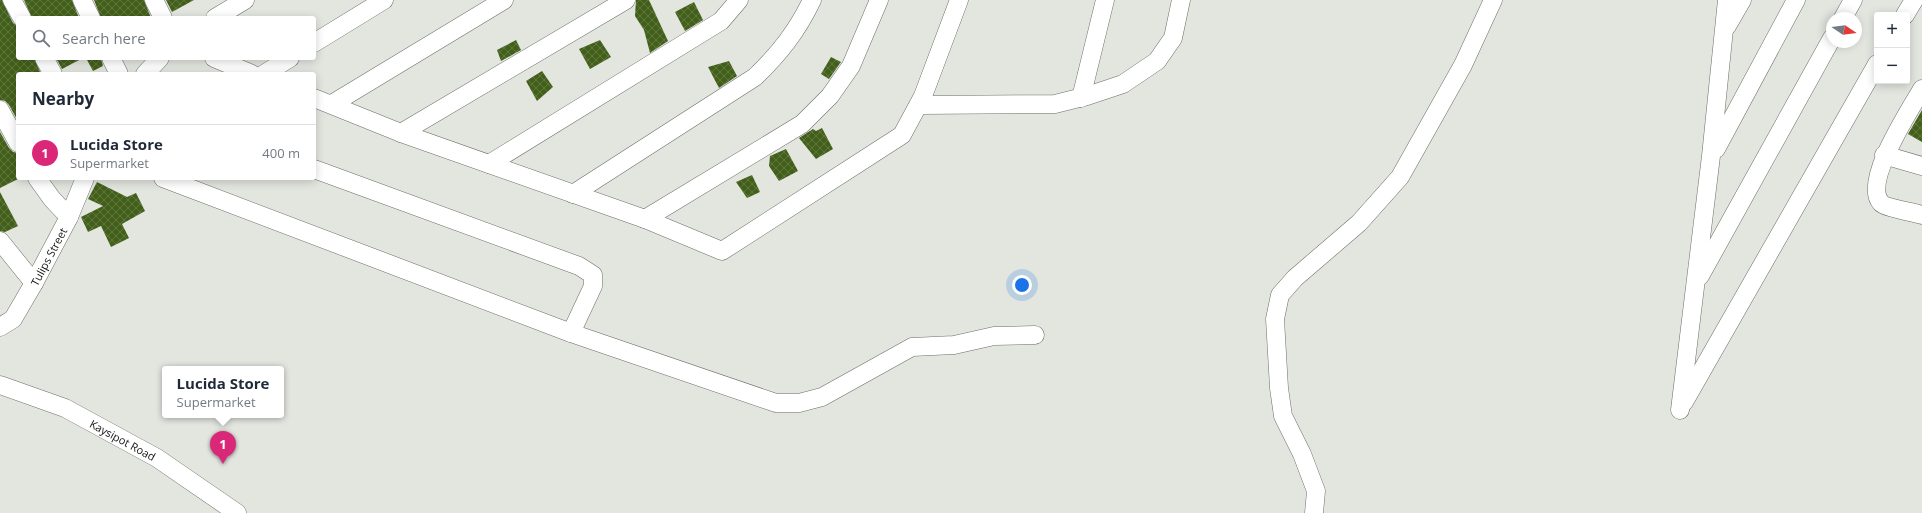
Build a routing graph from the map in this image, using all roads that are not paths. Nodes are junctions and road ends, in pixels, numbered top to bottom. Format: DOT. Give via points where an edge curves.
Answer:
graph roads {
  1 [pos="12,0"];
  2 [pos="82,0"];
  3 [pos="154,0"];
  4 [pos="384,0"];
  5 [pos="504,0"];
  6 [pos="626,0"];
  7 [pos="739,0"];
  8 [pos="812,0"];
  9 [pos="879,0"];
  10 [pos="959,0"];
  11 [pos="1105,0"];
  12 [pos="1181,0"];
  13 [pos="1493,0"];
  14 [pos="1727,0"];
  15 [pos="1742,0"];
  16 [pos="1796,0"];
  17 [pos="1853,0"];
  18 [pos="1914,0"];
  19 [pos="239,1"];
  20 [pos="1846,12"];
  21 [pos="1907,12"];
  22 [pos="21,16"];
  23 [pos="90,16"];
  24 [pos="162,16"];
  25 [pos="218,16"];
  26 [pos="1723,34"];
  27 [pos="316,42"];
  28 [pos="1826,48"];
  29 [pos="45,60"];
  30 [pos="112,60"];
  31 [pos="158,60"];
  32 [pos="219,60"];
  33 [pos="287,60"];
  34 [pos="1874,69"];
  35 [pos="52,72"];
  36 [pos="118,72"];
  37 [pos="147,72"];
  38 [pos="247,72"];
  39 [pos="267,72"];
  40 [pos="1922,89"];
  41 [pos="1081,98"];
  42 [pos="316,99"];
  43 [pos="332,104"];
  44 [pos="919,105"];
  45 [pos="0,110"];
  46 [pos="402,133"];
  47 [pos="16,139"];
  48 [pos="1884,155"];
  49 [pos="1711,156"];
  50 [pos="489,164"];
  51 [pos="1922,166"];
  52 [pos="316,170"];
  53 [pos="38,180"];
  54 [pos="84,180"];
  55 [pos="168,180"];
  56 [pos="573,194"];
  57 [pos="1922,214"];
  58 [pos="69,217"];
  59 [pos="645,219"];
  60 [pos="0,241"];
  61 [pos="34,283"];
  62 [pos="1695,285"];
  63 [pos="0,327"];
  64 [pos="571,333"];
  65 [pos="1035,335"];
  66 [pos="0,385"];
  67 [pos="237,513"];
  68 [pos="1314,513"];
  1 -- 22 [label="street"];
  2 -- 23 [label="street"];
  3 -- 24 [label="street"];
  4 -- 27 [label="street"];
  5 -- 43 [label="street"];
  6 -- 46 [label="street"];
  7 -- 50 [label="street" via="721,21"];
  8 -- 56 [label="street" via="801,23 780,52 756,77"];
  9 -- 59 [label="street" via="852,66 830,96 802,124"];
  10 -- 44 [label="street"];
  11 -- 41 [label="street"];
  12 -- 41 [label="street" via="1173,38 1158,61 1123,84"];
  13 -- 68 [label="street" via="1463,65 1400,177 1360,224 1295,278 1280,296 1275,319 1283,416 1302,454 1316,491"];
  14 -- 26 [label="street"];
  15 -- 26 [label="street"];
  16 -- 49 [label="street"];
  17 -- 20 [label="street"];
  18 -- 21 [label="street"];
  19 -- 25 [label="street"];
  26 -- 49 [label="street"];
  28 -- 62 [label="street"];
  29 -- 35 [label="street"];
  30 -- 36 [label="street"];
  31 -- 37 [label="street"];
  32 -- 38 [label="street"];
  33 -- 39 [label="street"];
  34 -- 62 [label="street" via="1680,410"];
  40 -- 48 [label="street"];
  41 -- 44 [label="street" via="1055,104"];
  42 -- 43 [label="street"];
  43 -- 46 [label="street"];
  44 -- 59 [label="street" via="902,135 722,251"];
  45 -- 47 [label="street"];
  46 -- 50 [label="street"];
  48 -- 51 [label="street"];
  48 -- 57 [label="street" via="1876,191 1877,198 1884,205"];
  49 -- 62 [label="street"];
  50 -- 56 [label="street"];
  52 -- 64 [label="street" via="572,263 593,275 593,286"];
  53 -- 58 [label="street"];
  54 -- 58 [label="street, Tulips Street"];
  55 -- 64 [label="street"];
  56 -- 59 [label="street"];
  58 -- 61 [label="street, Tulips Street"];
  60 -- 61 [label="street"];
  61 -- 63 [label="street, Tulips Street" via="13,319"];
  64 -- 65 [label="street" via="776,403 799,403 822,397 912,347 954,345 994,336"];
  66 -- 67 [label="street, Kaysipot Road" via="65,408 157,458"];
}
